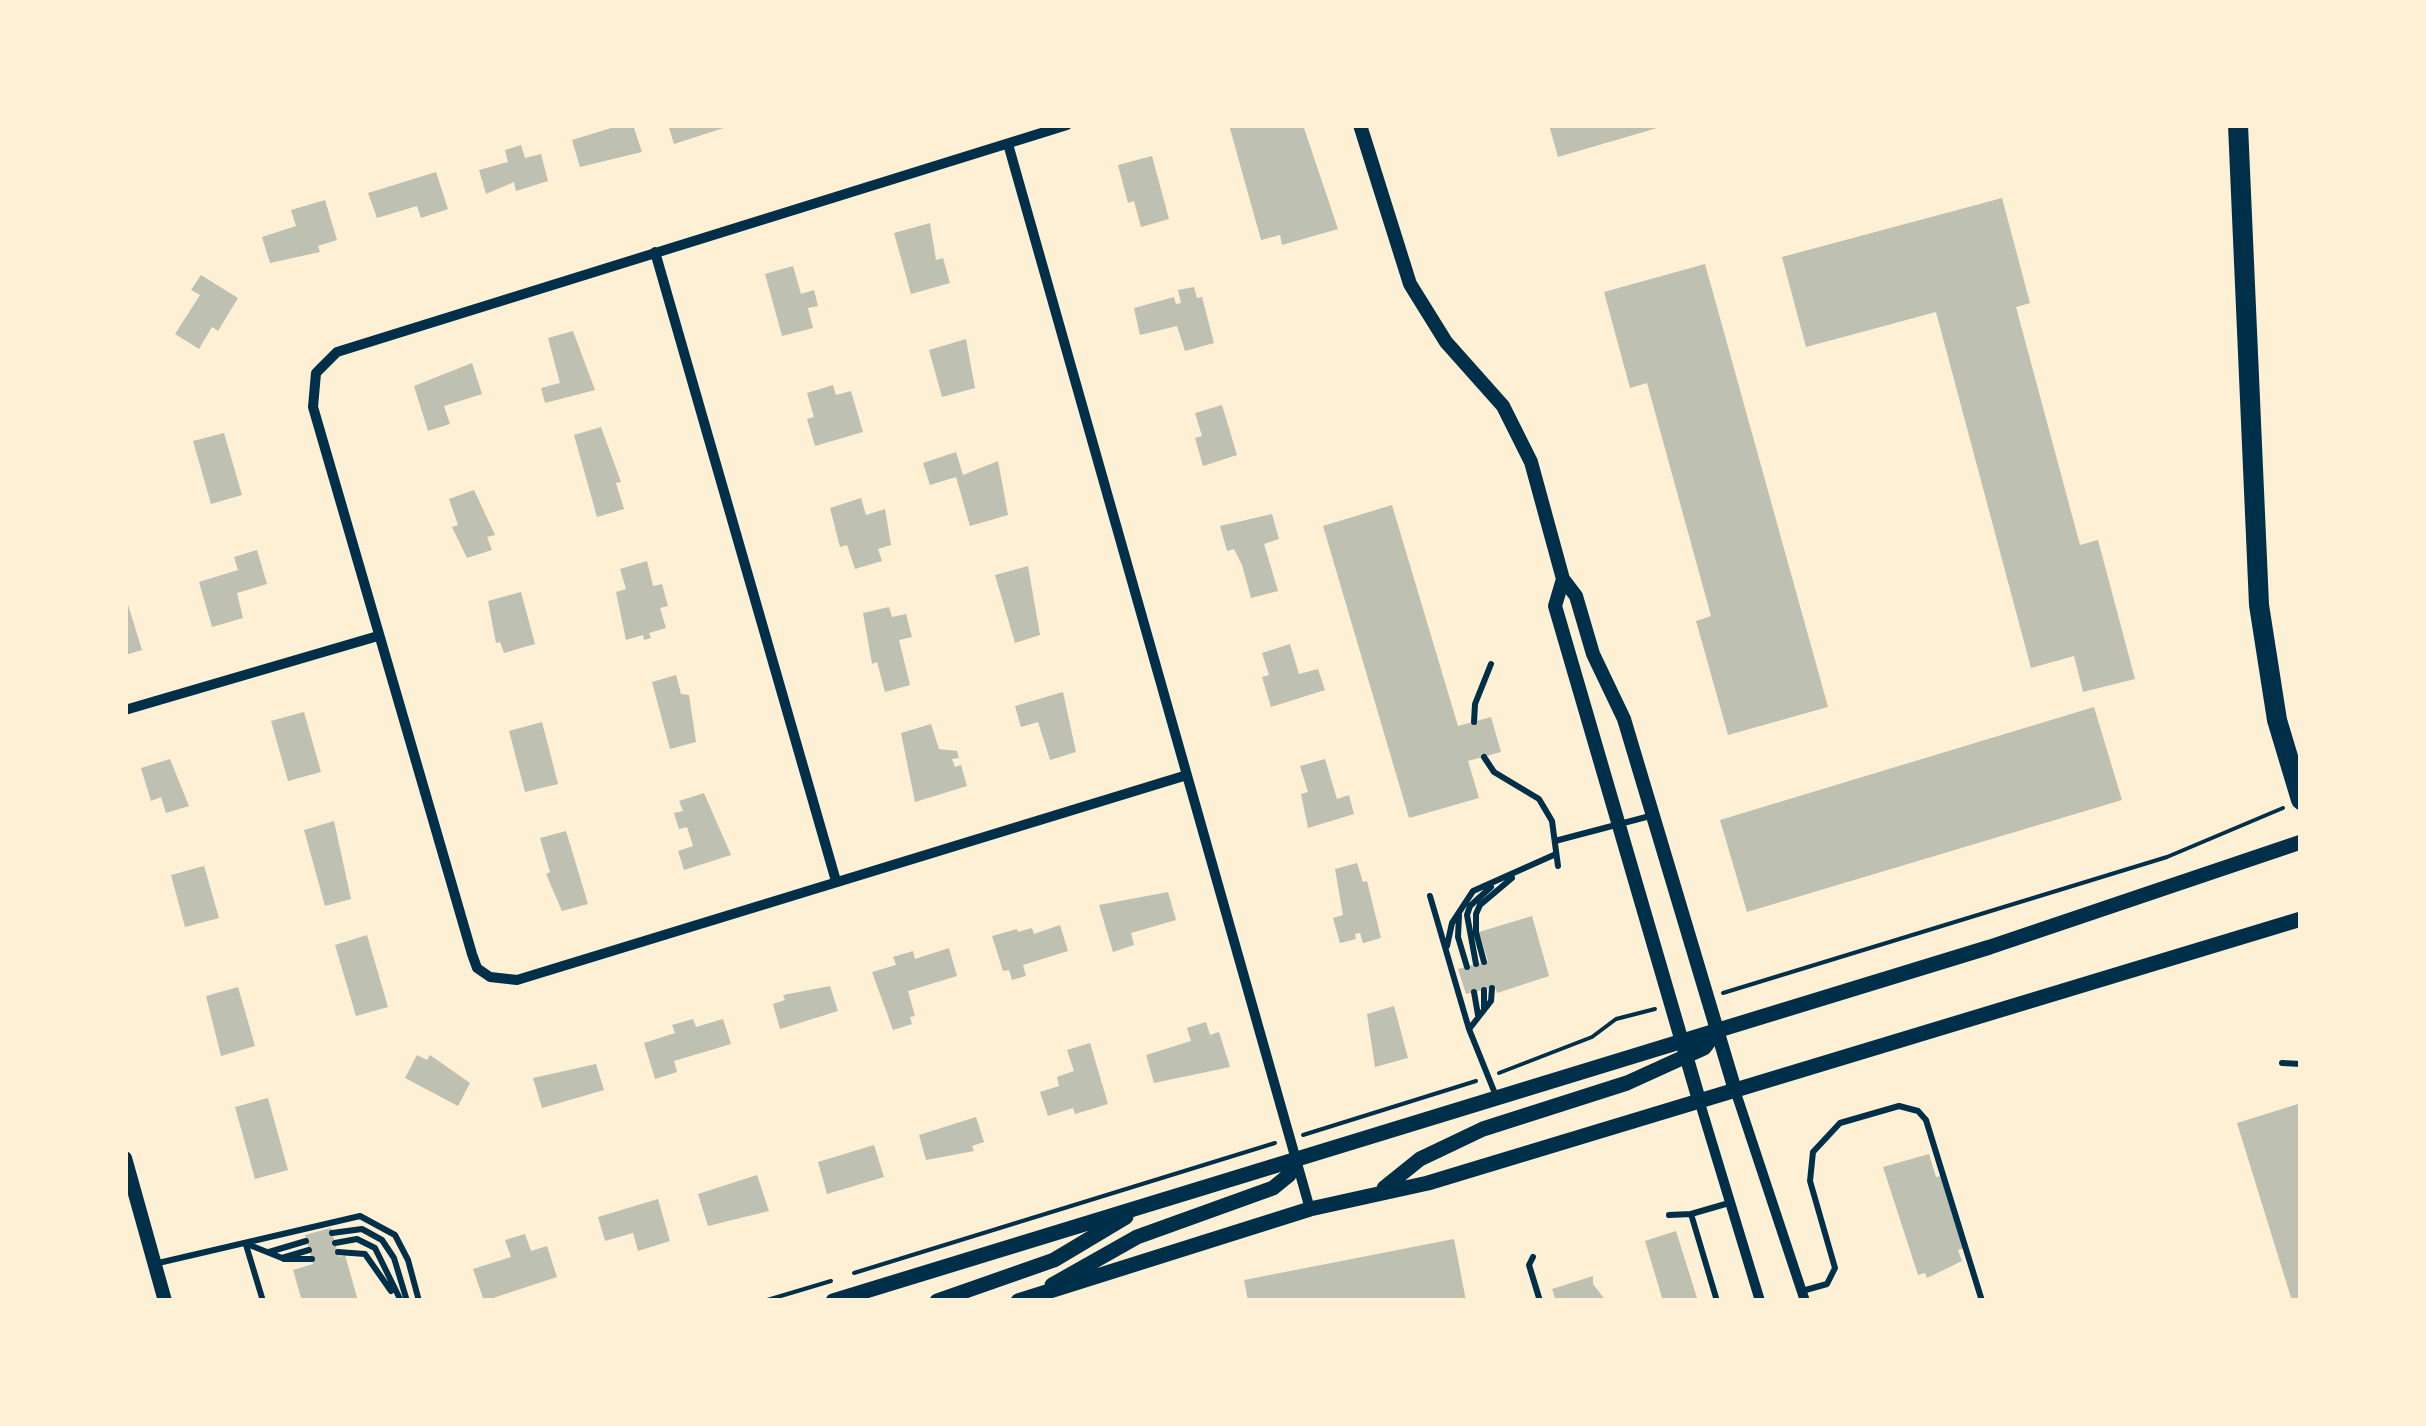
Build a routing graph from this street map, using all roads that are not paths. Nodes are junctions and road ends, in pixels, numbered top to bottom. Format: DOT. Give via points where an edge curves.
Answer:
graph roads {
  1 [pos="1067,125"];
  2 [pos="1360,125"];
  3 [pos="2238,125"];
  4 [pos="1008,144"];
  5 [pos="655,252"];
  6 [pos="1563,580"];
  7 [pos="378,636"];
  8 [pos="1491,664"];
  9 [pos="125,710"];
  10 [pos="1474,722"];
  11 [pos="1484,757"];
  12 [pos="1187,775"];
  13 [pos="2299,794"];
  14 [pos="1652,816"];
  15 [pos="1618,825"];
  16 [pos="1554,842"];
  17 [pos="2301,842"];
  18 [pos="1556,854"];
  19 [pos="1558,866"];
  20 [pos="1521,872"];
  21 [pos="1500,880"];
  22 [pos="836,881"];
  23 [pos="1430,896"];
  24 [pos="1460,909"];
  25 [pos="2301,920"];
  26 [pos="1446,952"];
  27 [pos="1467,966"];
  28 [pos="1488,988"];
  29 [pos="1474,992"];
  30 [pos="1477,1019"];
  31 [pos="1469,1029"];
  32 [pos="1717,1030"];
  33 [pos="1684,1048"];
  34 [pos="2282,1063"];
  35 [pos="2301,1064"];
  36 [pos="1735,1090"];
  37 [pos="1496,1098"];
  38 [pos="1699,1100"];
  39 [pos="125,1158"];
  40 [pos="1296,1158"];
  41 [pos="1381,1190"];
  42 [pos="1729,1202"];
  43 [pos="1142,1206"];
  44 [pos="1310,1209"];
  45 [pos="1691,1214"];
  46 [pos="1669,1215"];
  47 [pos="332,1234"];
  48 [pos="306,1241"];
  49 [pos="335,1243"];
  50 [pos="246,1244"];
  51 [pos="269,1252"];
  52 [pos="338,1252"];
  53 [pos="310,1255"];
  54 [pos="1533,1258"];
  55 [pos="154,1264"];
  56 [pos="1804,1296"];
  57 [pos="1026,1298"];
  58 [pos="401,1299"];
  59 [pos="165,1301"];
  60 [pos="263,1301"];
  61 [pos="420,1301"];
  62 [pos="833,1301"];
  63 [pos="937,1301"];
  64 [pos="1540,1301"];
  65 [pos="1717,1301"];
  66 [pos="1760,1301"];
  67 [pos="1978,1301"];
  1 -- 4 [label="street"];
  2 -- 6 [label="street" via="1410,284 1520,436"];
  3 -- 13 [label="highway" via="2259,605 2269,682"];
  4 -- 5 [label="street"];
  4 -- 12 [label="street"];
  5 -- 7 [label="street" via="338,352 322,364 311,387 313,407"];
  5 -- 22 [label="street"];
  6 -- 14 [label="street" via="1576,596 1593,654 1624,719"];
  6 -- 15 [label="street" via="1556,606"];
  7 -- 9 [label="street"];
  7 -- 22 [label="street" via="472,954 490,977 517,980"];
  8 -- 10 [label="lane"];
  11 -- 16 [label="lane" via="1494,772 1539,799 1552,821"];
  12 -- 22 [label="street"];
  12 -- 40 [label="street"];
  14 -- 15 [label="lane"];
  14 -- 32 [label="street"];
  15 -- 16 [label="lane"];
  15 -- 33 [label="street"];
  16 -- 18 [label="lane"];
  17 -- 32 [label="main road"];
  18 -- 19 [label="lane"];
  18 -- 20 [label="lane"];
  20 -- 21 [label="lane"];
  20 -- 21 [label="lane" via="1480,905 1480,963 1467,916"];
  21 -- 24 [label="lane" via="1473,892"];
  23 -- 26 [label="lane"];
  24 -- 26 [label="lane"];
  24 -- 27 [label="lane" via="1458,937"];
  25 -- 36 [label="main road"];
  26 -- 31 [label="lane"];
  28 -- 30 [label="lane" via="1492,1002"];
  29 -- 30 [label="lane"];
  30 -- 31 [label="lane"];
  31 -- 37 [label="lane"];
  32 -- 33 [label="main road"];
  32 -- 36 [label="street"];
  33 -- 37 [label="main road"];
  33 -- 38 [label="street"];
  33 -- 41 [label="main road" via="1627,1083 1483,1129 1420,1159"];
  34 -- 35 [label="lane"];
  36 -- 38 [label="main road"];
  36 -- 56 [label="street"];
  37 -- 40 [label="main road"];
  38 -- 41 [label="main road" via="1428,1183"];
  38 -- 42 [label="street"];
  39 -- 55 [label="street"];
  40 -- 43 [label="main road"];
  40 -- 44 [label="street"];
  40 -- 57 [label="main road" via="1289,1175 1272,1188 1137,1236"];
  41 -- 44 [label="main road"];
  42 -- 45 [label="lane"];
  42 -- 66 [label="street"];
  43 -- 62 [label="main road"];
  43 -- 63 [label="main road" via="1054,1260"];
  44 -- 57 [label="main road"];
  45 -- 46 [label="lane"];
  45 -- 65 [label="lane"];
  47 -- 58 [label="lane" via="362,1229 382,1240 394,1258"];
  48 -- 51 [label="lane"];
  49 -- 58 [label="lane" via="357,1239 375,1248"];
  50 -- 51 [label="lane"];
  50 -- 55 [label="lane"];
  50 -- 60 [label="lane"];
  50 -- 61 [label="lane" via="344,1216 373,1220 403,1246"];
  51 -- 53 [label="lane" via="292,1262"];
  52 -- 58 [label="lane" via="365,1254"];
  54 -- 64 [label="lane" via="1529,1265"];
  55 -- 59 [label="street"];
  56 -- 67 [label="lane" via="1827,1284 1834,1268 1810,1181 1813,1152 1840,1123 1899,1106 1926,1120"];
}
